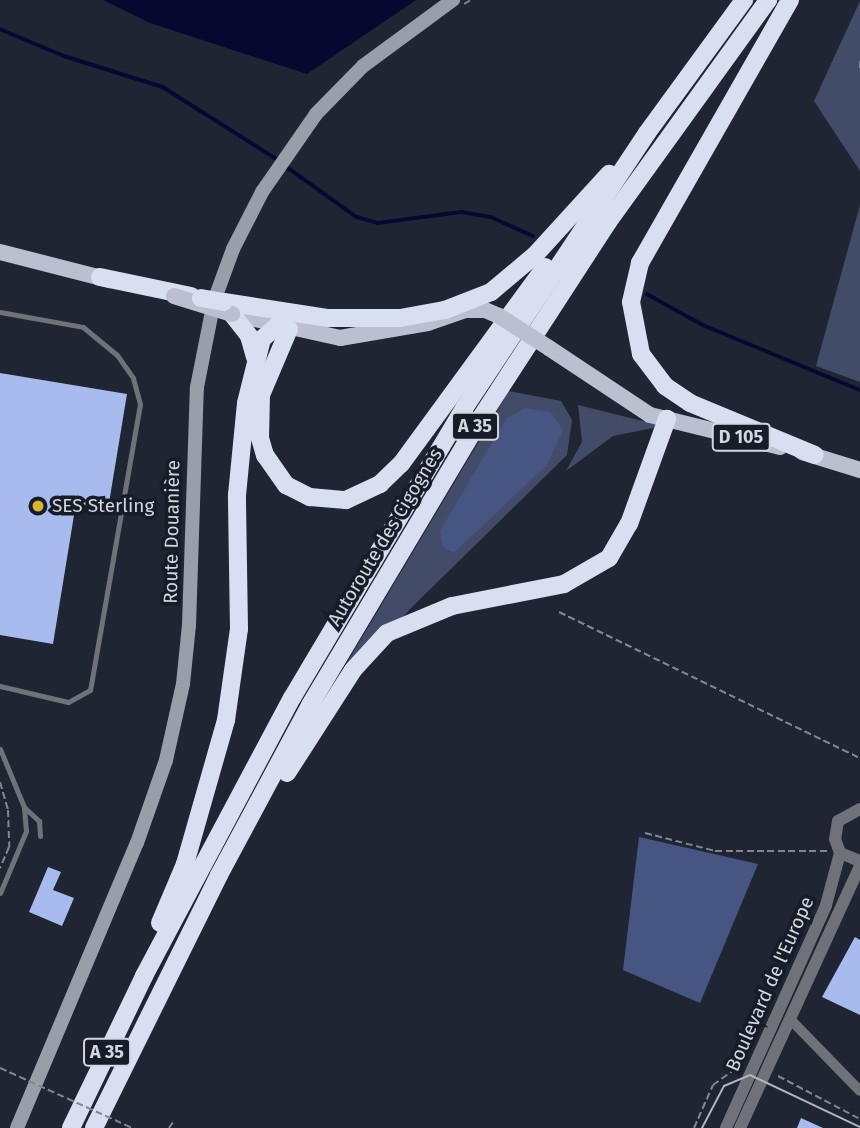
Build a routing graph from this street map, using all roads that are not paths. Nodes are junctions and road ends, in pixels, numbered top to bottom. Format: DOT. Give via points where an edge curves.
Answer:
graph roads {
  1 [pos="744,0"];
  2 [pos="768,0"];
  3 [pos="790,0"];
  4 [pos="457,3"];
  5 [pos="647,133"];
  6 [pos="0,253"];
  7 [pos="100,277"];
  8 [pos="228,308"];
  9 [pos="0,312"];
  10 [pos="284,327"];
  11 [pos="255,357"];
  12 [pos="659,417"];
  13 [pos="815,455"];
  14 [pos="860,470"];
  15 [pos="0,686"];
  16 [pos="0,749"];
  17 [pos="7,756"];
  18 [pos="0,764"];
  19 [pos="24,807"];
  20 [pos="860,809"];
  21 [pos="40,836"];
  22 [pos="839,851"];
  23 [pos="860,863"];
  24 [pos="219,875"];
  25 [pos="0,893"];
  26 [pos="144,976"];
  27 [pos="790,1019"];
  28 [pos="860,1091"];
  29 [pos="17,1128"];
  30 [pos="71,1128"];
  31 [pos="94,1128"];
  32 [pos="726,1128"];
  33 [pos="740,1128"];
  1 -- 5 [label="highway, Autoroute des Cigognes / A 35"];
  2 -- 24 [label="highway, Autoroute des Cigognes / A 35" via="608,222 481,416 310,705"];
  3 -- 13 [label="highway" via="640,263 631,302 640,354 665,386 690,403"];
  4 -- 29 [label="main road, Route Douanière" via="363,66 316,114 262,192 233,249 214,302 197,387 189,625 183,684 166,760 132,855"];
  5 -- 8 [label="highway" via="535,255 491,292 445,310 400,318 327,318"];
  5 -- 10 [label="highway" via="492,337 424,437 393,473 360,497 310,497 286,485 265,454 260,438 261,395"];
  5 -- 26 [label="highway, Autoroute des Cigognes / A 35" via="465,407 292,698"];
  6 -- 7 [label="main road"];
  7 -- 8 [label="main road, bridge"];
  7 -- 8 [label="highway, bridge"];
  8 -- 10 [label="main road"];
  8 -- 11 [label="highway" via="249,336"];
  9 -- 15 [label="lane" via="83,327 117,355 133,378 140,404 90,690 68,702"];
  10 -- 11 [label="highway" via="262,340"];
  10 -- 12 [label="main road, bridge" via="340,338 428,323 465,310 485,310"];
  11 -- 26 [label="highway" via="239,459 239,629 226,720 201,815 150,947"];
  12 -- 13 [label="main road, D 105"];
  12 -- 24 [label="highway" via="629,524 609,558 564,584 452,606 387,633 353,670 307,738 241,855"];
  13 -- 14 [label="main road, D 105"];
  16 -- 17 [label="lane"];
  17 -- 18 [label="lane"];
  17 -- 19 [label="lane"];
  19 -- 21 [label="lane" via="39,821"];
  19 -- 25 [label="lane" via="26,831"];
  20 -- 22 [label="street, Boulevard de l'Europe" via="838,821 835,839"];
  22 -- 23 [label="street"];
  22 -- 32 [label="street, Boulevard de l'Europe" via="831,894"];
  23 -- 27 [label="street, Boulevard de l'Europe"];
  24 -- 31 [label="highway, Autoroute des Cigognes / A 35"];
  26 -- 30 [label="highway, Autoroute des Cigognes / A 35"];
  27 -- 28 [label="street"];
  27 -- 33 [label="street, Boulevard de l'Europe"];
}
